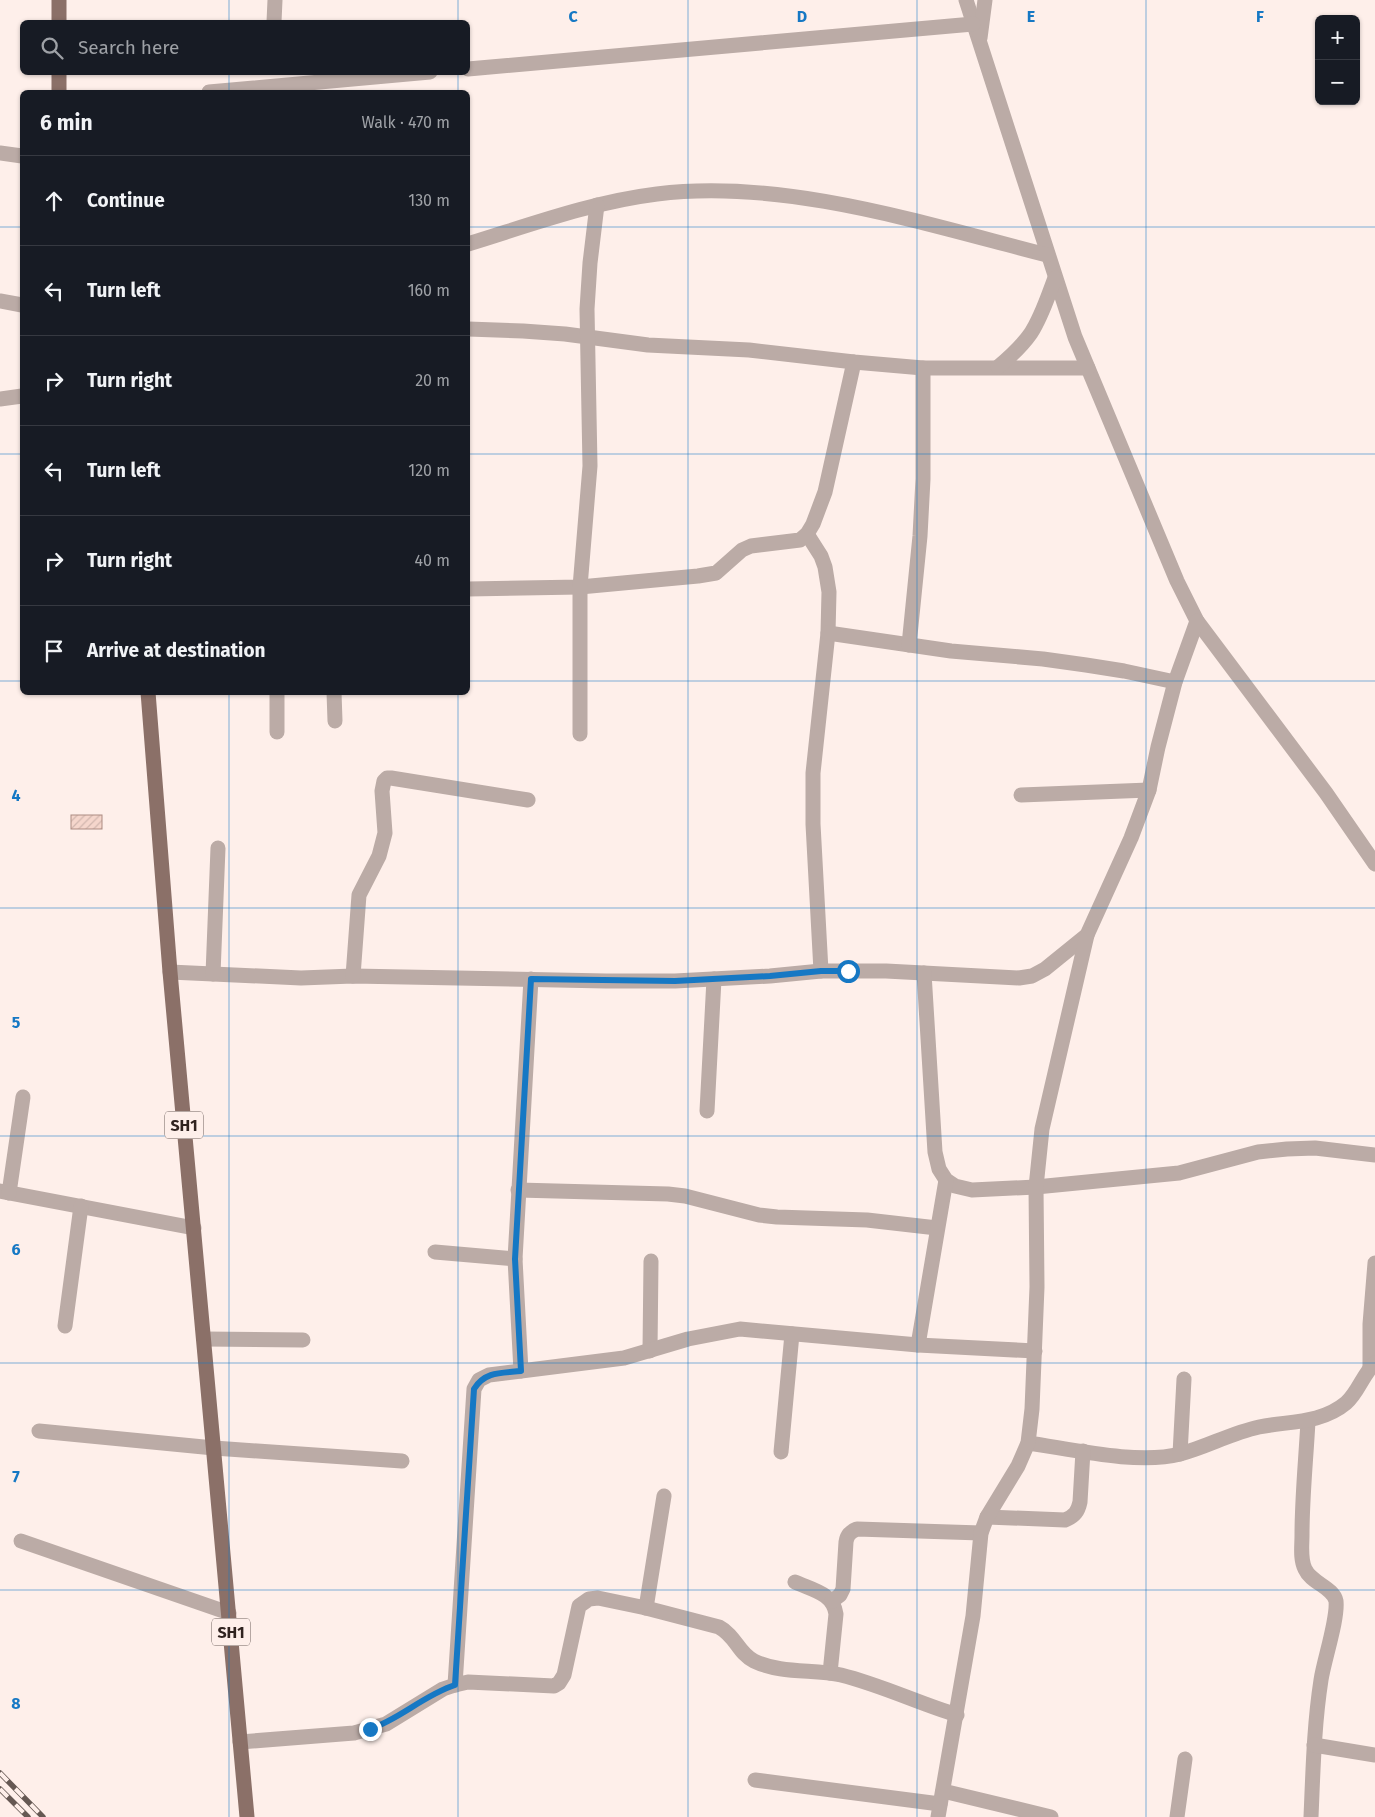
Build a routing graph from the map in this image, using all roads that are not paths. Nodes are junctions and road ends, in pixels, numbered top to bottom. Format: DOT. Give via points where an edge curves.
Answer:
graph roads {
  1 [pos="59,0"];
  2 [pos="275,0"];
  3 [pos="966,0"];
  4 [pos="985,0"];
  5 [pos="59,20"];
  6 [pos="274,20"];
  7 [pos="974,24"];
  8 [pos="979,42"];
  9 [pos="470,69"];
  10 [pos="59,75"];
  11 [pos="370,75"];
  12 [pos="271,80"];
  13 [pos="59,90"];
  14 [pos="219,90"];
  15 [pos="0,153"];
  16 [pos="20,156"];
  17 [pos="597,205"];
  18 [pos="470,243"];
  19 [pos="1048,255"];
  20 [pos="1055,278"];
  21 [pos="0,302"];
  22 [pos="20,304"];
  23 [pos="470,329"];
  24 [pos="587,337"];
  25 [pos="854,362"];
  26 [pos="998,367"];
  27 [pos="924,368"];
  28 [pos="1088,368"];
  29 [pos="20,396"];
  30 [pos="0,399"];
  31 [pos="807,534"];
  32 [pos="580,587"];
  33 [pos="470,589"];
  34 [pos="1197,621"];
  35 [pos="828,633"];
  36 [pos="909,645"];
  37 [pos="1175,682"];
  38 [pos="148,695"];
  39 [pos="277,695"];
  40 [pos="334,695"];
  41 [pos="335,721"];
  42 [pos="277,732"];
  43 [pos="580,734"];
  44 [pos="1150,790"];
  45 [pos="1022,796"];
  46 [pos="528,800"];
  47 [pos="218,848"];
  48 [pos="1375,864"];
  49 [pos="1087,935"];
  50 [pos="821,971"];
  51 [pos="170,972"];
  52 [pos="924,973"];
  53 [pos="213,974"];
  54 [pos="353,976"];
  55 [pos="531,979"];
  56 [pos="714,979"];
  57 [pos="23,1097"];
  58 [pos="707,1111"];
  59 [pos="1375,1155"];
  60 [pos="946,1180"];
  61 [pos="1036,1187"];
  62 [pos="518,1190"];
  63 [pos="5,1192"];
  64 [pos="81,1206"];
  65 [pos="194,1228"];
  66 [pos="937,1228"];
  67 [pos="435,1252"];
  68 [pos="515,1259"];
  69 [pos="650,1261"];
  70 [pos="1375,1263"];
  71 [pos="65,1326"];
  72 [pos="792,1334"];
  73 [pos="204,1339"];
  74 [pos="303,1340"];
  75 [pos="918,1345"];
  76 [pos="1035,1350"];
  77 [pos="650,1351"];
  78 [pos="1373,1365"];
  79 [pos="521,1371"];
  80 [pos="1184,1379"];
  81 [pos="1308,1421"];
  82 [pos="39,1431"];
  83 [pos="1028,1443"];
  84 [pos="214,1448"];
  85 [pos="1083,1451"];
  86 [pos="781,1452"];
  87 [pos="1180,1454"];
  88 [pos="402,1460"];
  89 [pos="664,1496"];
  90 [pos="987,1517"];
  91 [pos="981,1532"];
  92 [pos="21,1541"];
  93 [pos="795,1582"];
  94 [pos="832,1601"];
  95 [pos="646,1608"];
  96 [pos="229,1613"];
  97 [pos="830,1673"];
  98 [pos="455,1685"];
  99 [pos="957,1715"];
  100 [pos="240,1742"];
  101 [pos="1314,1744"];
  102 [pos="1375,1754"];
  103 [pos="1185,1759"];
  104 [pos="754,1780"];
  105 [pos="941,1804"];
  106 [pos="247,1817"];
  107 [pos="1051,1817"];
  108 [pos="1176,1817"];
  109 [pos="1311,1817"];
  1 -- 5 [label="main road"];
  2 -- 6 [label="street"];
  3 -- 7 [label="street"];
  4 -- 8 [label="street"];
  7 -- 8 [label="street"];
  7 -- 9 [label="street"];
  8 -- 19 [label="street"];
  10 -- 13 [label="main road"];
  11 -- 12 [label="street"];
  12 -- 14 [label="street"];
  15 -- 16 [label="street"];
  17 -- 18 [label="street"];
  17 -- 19 [label="street" via="659,194 760,192 910,220"];
  17 -- 24 [label="street" via="588,289"];
  19 -- 20 [label="street"];
  20 -- 26 [label="street" via="1031,332"];
  20 -- 28 [label="street"];
  21 -- 22 [label="street"];
  23 -- 24 [label="street"];
  24 -- 25 [label="street"];
  24 -- 32 [label="street" via="590,466"];
  25 -- 27 [label="street"];
  25 -- 31 [label="street" via="824,492"];
  26 -- 27 [label="street"];
  26 -- 28 [label="street"];
  27 -- 36 [label="street" via="920,536"];
  28 -- 34 [label="street" via="1177,581"];
  29 -- 30 [label="street"];
  31 -- 32 [label="street" via="800,540 751,546 716,573"];
  31 -- 35 [label="street" via="821,556 827,577"];
  32 -- 33 [label="street"];
  32 -- 43 [label="street"];
  34 -- 37 [label="street"];
  34 -- 48 [label="street"];
  35 -- 36 [label="street"];
  35 -- 50 [label="street" via="813,773"];
  36 -- 37 [label="street" via="950,652 1043,659"];
  37 -- 44 [label="street"];
  38 -- 51 [label="main road, SH1"];
  39 -- 42 [label="street"];
  40 -- 41 [label="street"];
  44 -- 45 [label="street"];
  44 -- 49 [label="street"];
  46 -- 54 [label="street" via="391,778 384,781 385,834 379,856 359,895"];
  47 -- 53 [label="street"];
  49 -- 52 [label="street" via="1032,976"];
  49 -- 61 [label="street" via="1046,1106"];
  50 -- 52 [label="street"];
  50 -- 56 [label="street"];
  51 -- 53 [label="street"];
  51 -- 65 [label="main road, SH1"];
  52 -- 60 [label="street" via="935,1152"];
  53 -- 54 [label="street" via="301,978"];
  54 -- 55 [label="street"];
  55 -- 56 [label="street"];
  55 -- 62 [label="street"];
  56 -- 58 [label="street"];
  57 -- 63 [label="street"];
  59 -- 61 [label="street" via="1287,1148 1258,1152 1179,1173"];
  60 -- 61 [label="street" via="972,1190"];
  60 -- 66 [label="street"];
  61 -- 76 [label="street" via="1038,1287"];
  62 -- 66 [label="street" via="668,1194 759,1215 868,1220"];
  62 -- 68 [label="street"];
  63 -- 64 [label="street"];
  64 -- 65 [label="street"];
  64 -- 71 [label="street"];
  65 -- 73 [label="main road, SH1"];
  66 -- 75 [label="street"];
  67 -- 68 [label="street"];
  68 -- 79 [label="street"];
  69 -- 77 [label="street"];
  70 -- 78 [label="street" via="1370,1324"];
  72 -- 75 [label="street"];
  72 -- 77 [label="street" via="732,1330"];
  72 -- 86 [label="street"];
  73 -- 74 [label="street"];
  73 -- 84 [label="main road, SH1"];
  75 -- 76 [label="street"];
  76 -- 83 [label="street"];
  77 -- 79 [label="street" via="624,1358"];
  78 -- 81 [label="street" via="1347,1402"];
  79 -- 98 [label="street" via="489,1375 479,1380 474,1389"];
  80 -- 87 [label="street"];
  81 -- 87 [label="street" via="1243,1430"];
  81 -- 101 [label="street" via="1302,1559 1311,1578 1336,1600 1316,1708"];
  82 -- 84 [label="street"];
  83 -- 85 [label="street"];
  83 -- 90 [label="street"];
  84 -- 88 [label="street"];
  84 -- 96 [label="main road, SH1"];
  85 -- 87 [label="street" via="1140,1457"];
  85 -- 90 [label="street" via="1080,1502 1072,1517 1065,1520"];
  89 -- 95 [label="street"];
  90 -- 91 [label="street"];
  91 -- 94 [label="street" via="857,1529 847,1536 843,1588"];
  91 -- 99 [label="street" via="973,1616"];
  92 -- 96 [label="street"];
  93 -- 94 [label="street" via="828,1596"];
  94 -- 97 [label="street" via="836,1614"];
  95 -- 97 [label="street" via="719,1627 728,1632 743,1654 768,1666"];
  95 -- 98 [label="street" via="598,1598 589,1599 579,1606 564,1674 554,1686 468,1682"];
  96 -- 100 [label="main road, SH1"];
  97 -- 99 [label="street"];
  98 -- 100 [label="street" via="443,1688 386,1724 370,1729"];
  99 -- 105 [label="street"];
  100 -- 106 [label="main road, SH1"];
  101 -- 102 [label="street"];
  101 -- 109 [label="street"];
  103 -- 108 [label="street"];
  104 -- 105 [label="street"];
  105 -- 107 [label="street"];
}
